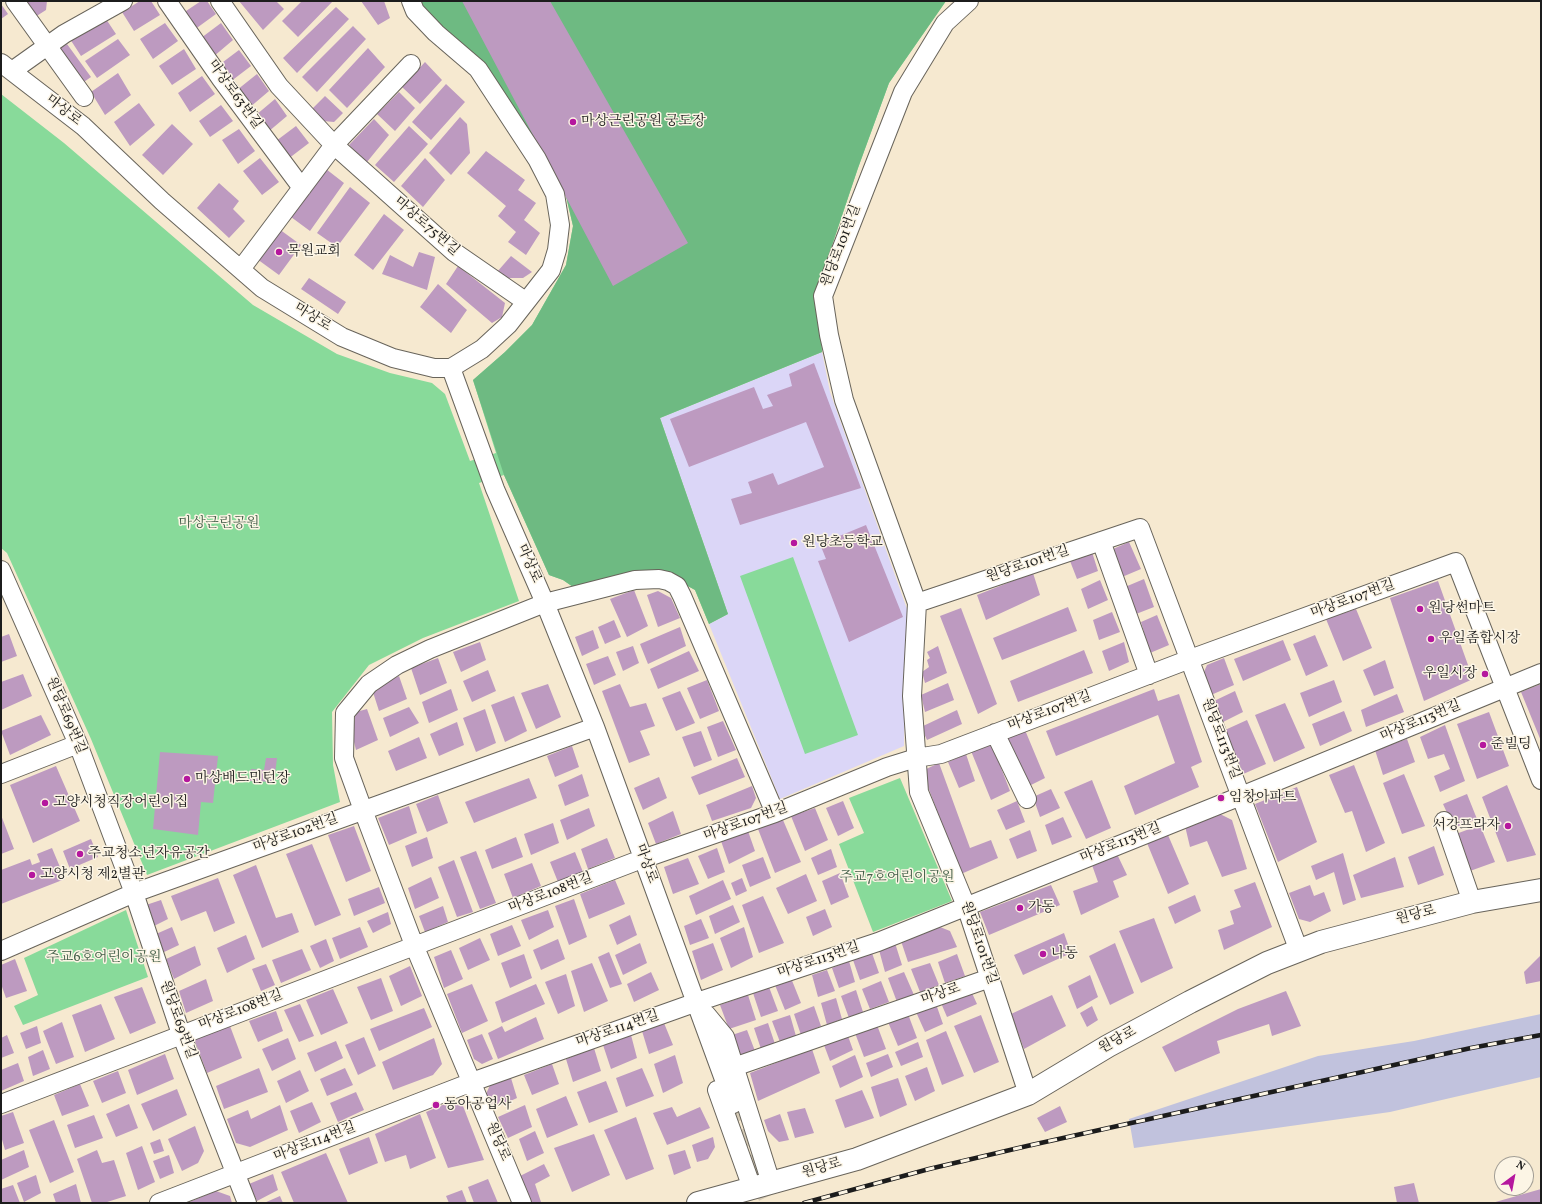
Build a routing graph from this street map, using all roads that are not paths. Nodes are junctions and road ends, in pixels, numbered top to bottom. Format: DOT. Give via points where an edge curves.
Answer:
graph roads {
  1 [pos="15,1"];
  2 [pos="124,1"];
  3 [pos="167,1"];
  4 [pos="220,1"];
  5 [pos="411,1"];
  6 [pos="969,1"];
  7 [pos="47,46"];
  8 [pos="411,64"];
  9 [pos="7,67"];
  10 [pos="84,97"];
  11 [pos="334,145"];
  12 [pos="302,188"];
  13 [pos="241,270"];
  14 [pos="525,301"];
  15 [pos="451,368"];
  16 [pos="1140,528"];
  17 [pos="1101,540"];
  18 [pos="1,570"];
  19 [pos="545,603"];
  20 [pos="917,603"];
  21 [pos="1190,659"];
  22 [pos="1541,673"];
  23 [pos="1148,675"];
  24 [pos="1504,687"];
  25 [pos="595,727"];
  26 [pos="995,733"];
  27 [pos="78,744"];
  28 [pos="916,758"];
  29 [pos="1,774"];
  30 [pos="1541,780"];
  31 [pos="1241,796"];
  32 [pos="1027,799"];
  33 [pos="362,810"];
  34 [pos="775,813"];
  35 [pos="1444,821"];
  36 [pos="643,860"];
  37 [pos="1541,890"];
  38 [pos="134,893"];
  39 [pos="1472,902"];
  40 [pos="966,906"];
  41 [pos="414,945"];
  42 [pos="1,951"];
  43 [pos="1299,951"];
  44 [pos="990,978"];
  45 [pos="697,1002"];
  46 [pos="181,1034"];
  47 [pos="734,1067"];
  48 [pos="472,1082"];
  49 [pos="1028,1094"];
  50 [pos="1,1104"];
  51 [pos="733,1104"];
  52 [pos="235,1174"];
  53 [pos="761,1186"];
  54 [pos="159,1203"];
  55 [pos="247,1203"];
  56 [pos="522,1203"];
  57 [pos="698,1203"];
  1 -- 7 [label="street"];
  2 -- 7 [label="street"];
  3 -- 12 [label="street, 마상로63번길"];
  4 -- 11 [label="street" via="279,86"];
  5 -- 14 [label="street" via="415,11 436,33 478,70 537,160 555,194 560,225 557,250 551,270"];
  6 -- 20 [label="street, 원당로101번길" via="945,22 903,92 823,296 844,400"];
  7 -- 9 [label="street"];
  7 -- 10 [label="street"];
  8 -- 11 [label="street"];
  9 -- 13 [label="street, 마상로" via="83,126 162,201"];
  11 -- 12 [label="street"];
  11 -- 14 [label="street, 마상로75번길" via="454,252"];
  12 -- 13 [label="street"];
  13 -- 15 [label="street, 마상로" via="262,288 342,337 394,358 434,368"];
  14 -- 15 [label="street" via="508,325 482,349"];
  15 -- 19 [label="street, 마상로" via="495,489"];
  16 -- 17 [label="street, 원당로101번길"];
  16 -- 21 [label="street, 원당로113번길"];
  17 -- 20 [label="street, 원당로101번길"];
  17 -- 23 [label="street"];
  18 -- 27 [label="street, 원당로69번길"];
  19 -- 25 [label="street, 마상로"];
  19 -- 33 [label="street" via="430,649 397,665 369,684 345,713 344,758"];
  19 -- 34 [label="street" via="648,578 668,581 677,586"];
  20 -- 28 [label="street, 원당로101번길" via="912,696"];
  21 -- 23 [label="street, 마상로107번길"];
  21 -- 24 [label="street, 마상로107번길" via="1456,562"];
  21 -- 31 [label="street, 원당로113번길"];
  22 -- 24 [label="street, 마상로113번길"];
  23 -- 26 [label="street, 마상로107번길"];
  24 -- 30 [label="street"];
  24 -- 31 [label="street, 마상로113번길"];
  25 -- 33 [label="street, 마상로102번길"];
  25 -- 36 [label="street, 마상로"];
  26 -- 28 [label="street, 마상로107번길" via="942,754"];
  26 -- 32 [label="street"];
  27 -- 29 [label="street"];
  27 -- 38 [label="street, 원당로69번길"];
  28 -- 34 [label="street, 마상로107번길"];
  28 -- 40 [label="street, 원당로101번길" via="918,792"];
  31 -- 40 [label="street, 마상로113번길"];
  31 -- 43 [label="street, 원당로113번길"];
  33 -- 38 [label="street, 마상로102번길"];
  33 -- 41 [label="street"];
  34 -- 36 [label="street, 마상로107번길"];
  35 -- 39 [label="street"];
  36 -- 41 [label="street, 마상로108번길"];
  36 -- 45 [label="street, 마상로"];
  37 -- 39 [label="main road, 원당로"];
  38 -- 42 [label="street, 마상로102번길"];
  38 -- 46 [label="street, 원당로69번길"];
  39 -- 43 [label="main road, 원당로" via="1321,942"];
  40 -- 44 [label="street, 원당로101번길"];
  40 -- 45 [label="street, 마상로113번길" via="878,942"];
  41 -- 46 [label="street, 마상로108번길"];
  41 -- 48 [label="street"];
  43 -- 49 [label="main road, 원당로" via="1267,963 1190,1002 1108,1046"];
  44 -- 47 [label="street, 마상로"];
  44 -- 49 [label="street, 원당로101번길"];
  45 -- 47 [label="street" via="725,1037"];
  45 -- 48 [label="street, 마상로114번길"];
  45 -- 51 [label="street, 마상로"];
  45 -- 53 [label="street" via="701,1045"];
  46 -- 50 [label="street, 마상로108번길"];
  46 -- 52 [label="street, 원당로69번길"];
  47 -- 53 [label="street"];
  48 -- 52 [label="street, 마상로114번길"];
  48 -- 56 [label="street, 원당로"];
  49 -- 53 [label="main road, 원당로" via="857,1159"];
  52 -- 54 [label="street, 마상로114번길"];
  52 -- 55 [label="street, 원당로69번길"];
  53 -- 57 [label="main road, 원당로"];
}
